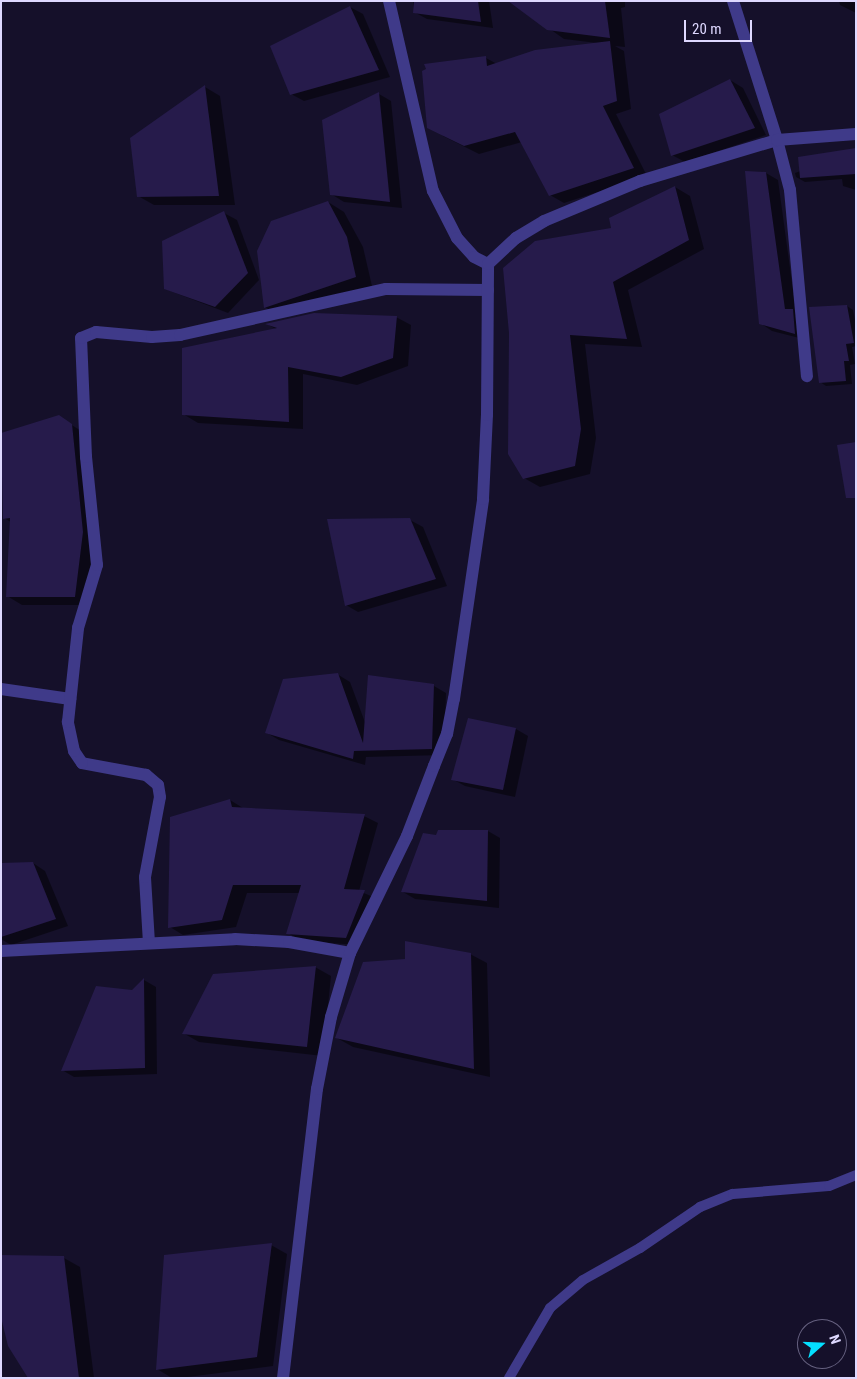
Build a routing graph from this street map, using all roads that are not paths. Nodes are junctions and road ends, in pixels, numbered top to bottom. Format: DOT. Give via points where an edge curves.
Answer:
graph roads {
  1 [pos="389,1"];
  2 [pos="733,1"];
  3 [pos="856,134"];
  4 [pos="777,140"];
  5 [pos="488,264"];
  6 [pos="488,290"];
  7 [pos="807,376"];
  8 [pos="1,689"];
  9 [pos="70,699"];
  10 [pos="149,943"];
  11 [pos="1,951"];
  12 [pos="350,953"];
  13 [pos="856,1175"];
  14 [pos="283,1378"];
  15 [pos="509,1378"];
  1 -- 5 [label="street" via="434,191 457,238 474,256"];
  2 -- 4 [label="street"];
  3 -- 4 [label="street"];
  4 -- 5 [label="street" via="640,181 544,221 516,238"];
  4 -- 7 [label="street" via="790,190"];
  5 -- 6 [label="street"];
  6 -- 9 [label="street" via="386,289 180,334 86,334 81,338 86,457 97,565 78,628"];
  6 -- 12 [label="street" via="488,415 483,500 447,734 407,836"];
  8 -- 9 [label="street"];
  9 -- 10 [label="street" via="68,722 72,744 82,764 146,775 158,785 160,797 145,877"];
  10 -- 11 [label="street"];
  10 -- 12 [label="street" via="289,942"];
  12 -- 14 [label="street" via="331,1017 317,1089"];
  13 -- 15 [label="lane" via="829,1186 733,1194 700,1207 640,1248 583,1280 550,1308"];
}
